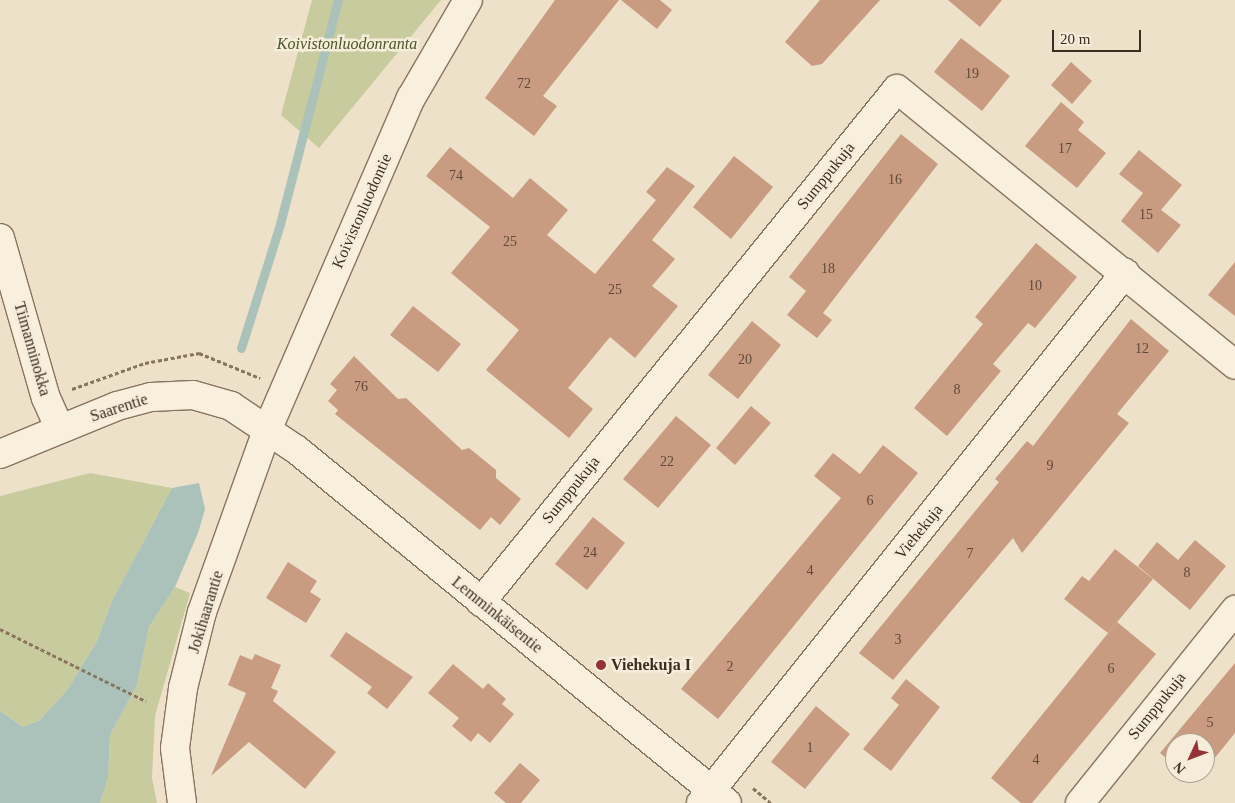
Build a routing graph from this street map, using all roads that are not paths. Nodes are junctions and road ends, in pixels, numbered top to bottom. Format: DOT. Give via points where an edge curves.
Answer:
graph roads {
  1 [pos="468,0"];
  2 [pos="0,238"];
  3 [pos="1125,273"];
  4 [pos="1235,365"];
  5 [pos="268,428"];
  6 [pos="60,429"];
  7 [pos="0,454"];
  8 [pos="481,602"];
  9 [pos="1235,610"];
  10 [pos="713,799"];
  11 [pos="182,803"];
  12 [pos="1080,803"];
  1 -- 5 [label="street, Koivistonluodontie" via="411,98"];
  2 -- 6 [label="street, Tiimanninokka" via="46,398"];
  3 -- 4 [label="street, Sumppukuja"];
  3 -- 8 [label="street, Sumppukuja" via="897,88"];
  3 -- 10 [label="street, Viehekuja"];
  5 -- 6 [label="street, Saarentie" via="231,406 193,395 151,397"];
  5 -- 8 [label="street, Lemminkäisentie"];
  5 -- 11 [label="street, Jokihaarantie" via="202,612 183,688 175,748"];
  6 -- 7 [label="street, Saarentie"];
  8 -- 10 [label="street, Lemminkäisentie"];
  9 -- 12 [label="street, Sumppukuja"];
}
